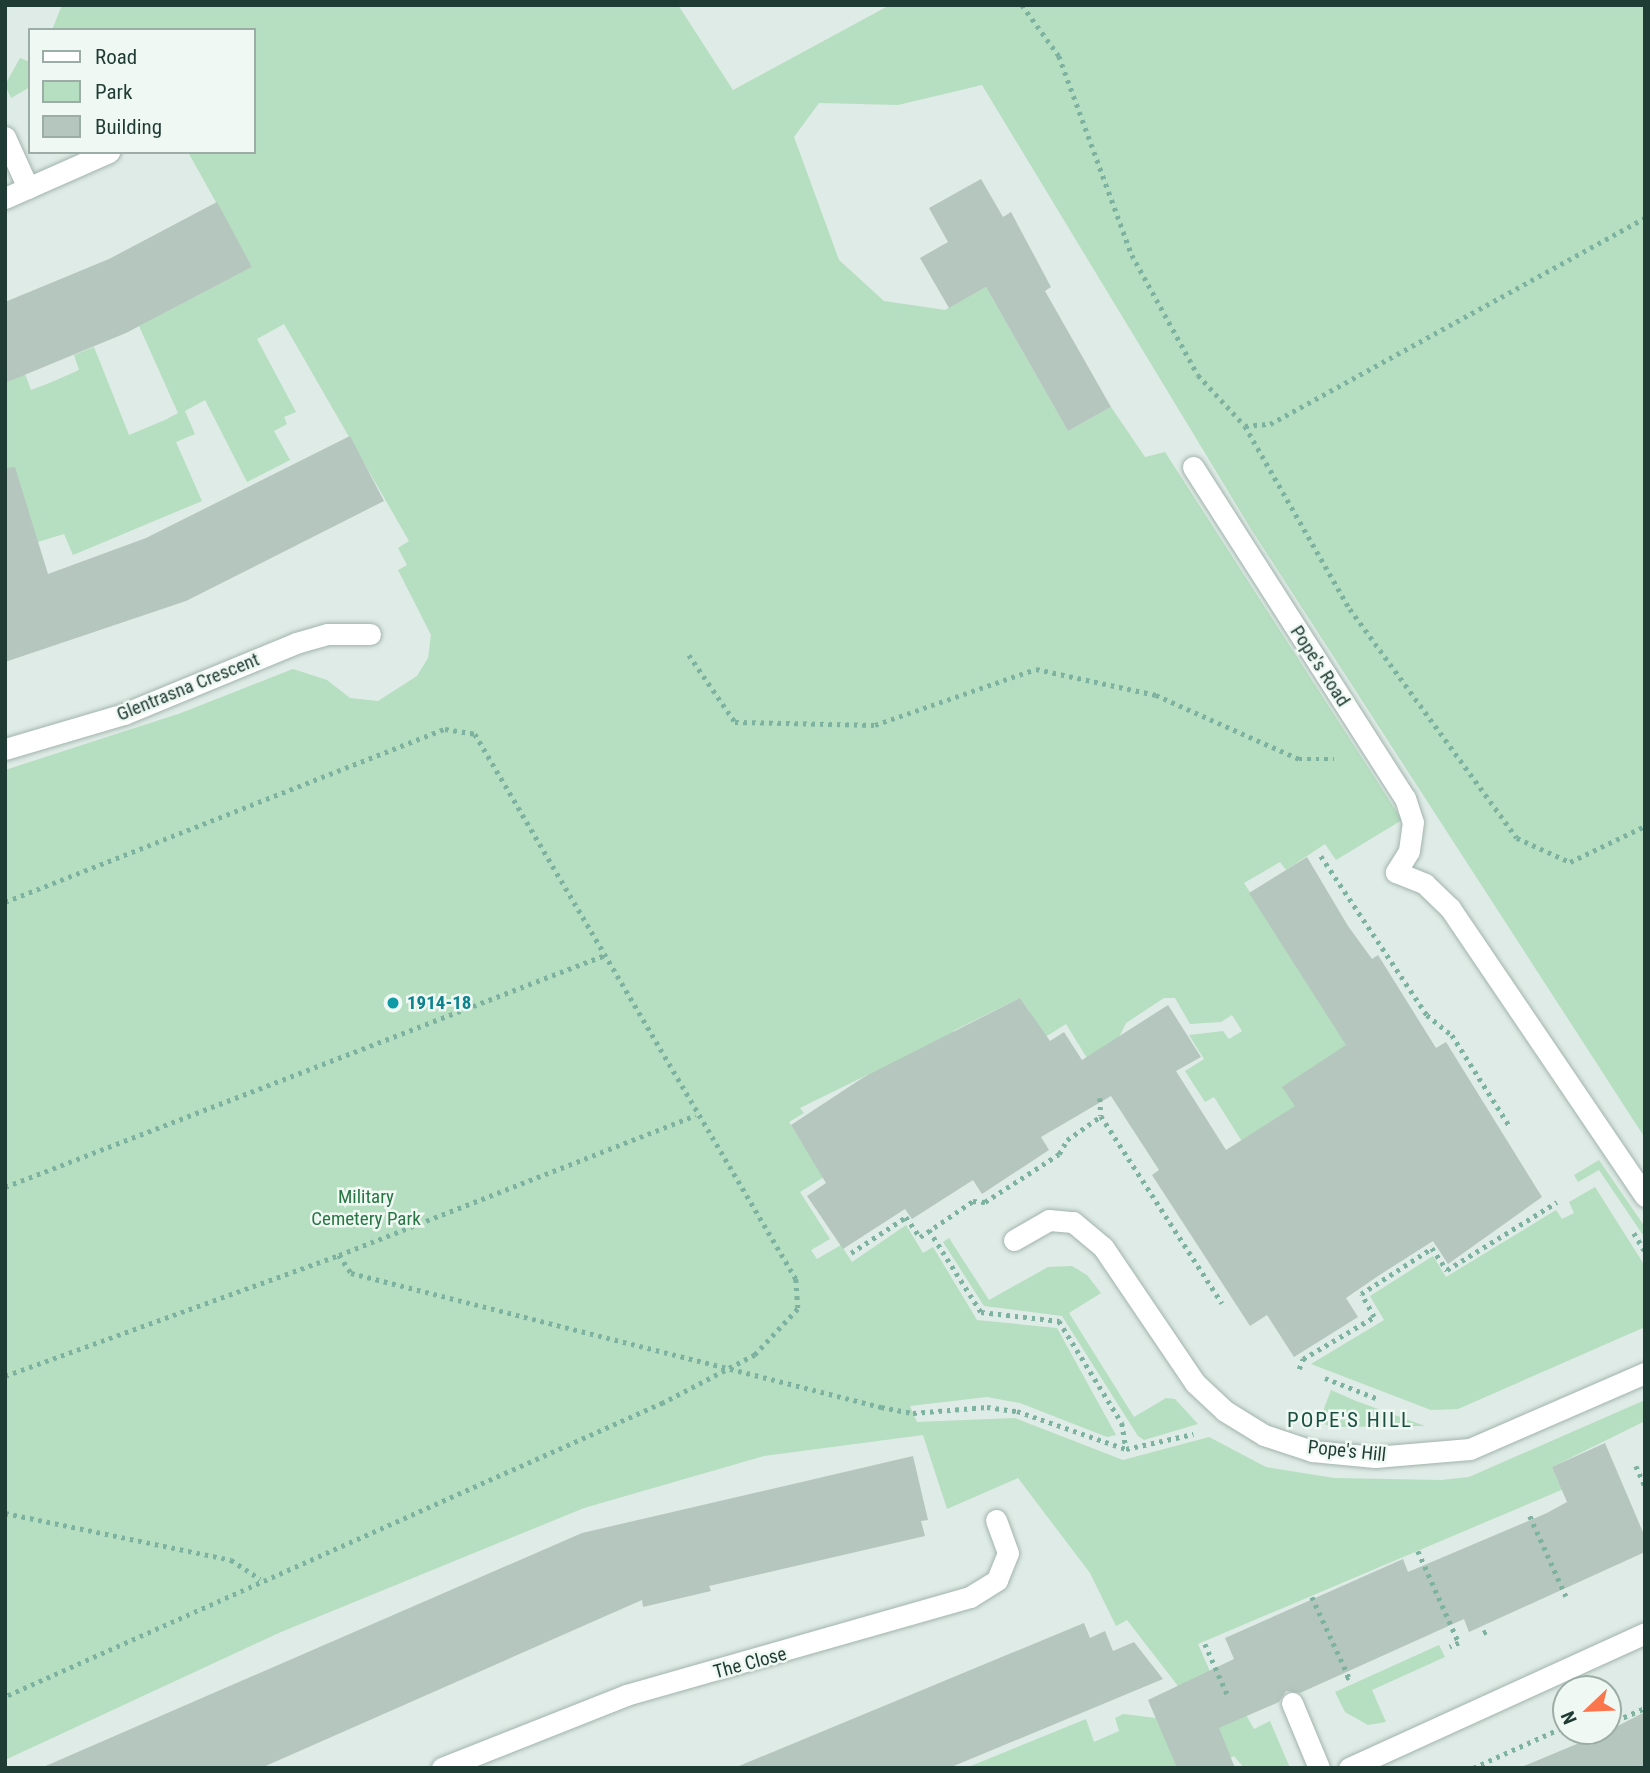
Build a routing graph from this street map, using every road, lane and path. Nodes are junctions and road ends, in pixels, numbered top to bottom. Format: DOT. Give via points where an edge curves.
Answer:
graph roads {
  1 [pos="1022,5"];
  2 [pos="5,137"];
  3 [pos="104,154"];
  4 [pos="28,188"];
  5 [pos="5,198"];
  6 [pos="1645,218"];
  7 [pos="1245,426"];
  8 [pos="1193,467"];
  9 [pos="370,634"];
  10 [pos="690,655"];
  11 [pos="5,749"];
  12 [pos="1338,759"];
  13 [pos="1645,826"];
  14 [pos="1321,856"];
  15 [pos="5,902"];
  16 [pos="605,955"];
  17 [pos="1100,1098"];
  18 [pos="696,1115"];
  19 [pos="1101,1116"];
  20 [pos="1509,1125"];
  21 [pos="5,1187"];
  22 [pos="1645,1196"];
  23 [pos="1557,1202"];
  24 [pos="929,1230"];
  25 [pos="1014,1240"];
  26 [pos="851,1252"];
  27 [pos="339,1255"];
  28 [pos="1222,1303"];
  29 [pos="728,1369"];
  30 [pos="1299,1369"];
  31 [pos="1645,1373"];
  32 [pos="5,1376"];
  33 [pos="1325,1378"];
  34 [pos="1376,1398"];
  35 [pos="1204,1429"];
  36 [pos="1126,1449"];
  37 [pos="1636,1466"];
  38 [pos="1645,1486"];
  39 [pos="5,1513"];
  40 [pos="1530,1516"];
  41 [pos="996,1520"];
  42 [pos="1418,1551"];
  43 [pos="260,1579"];
  44 [pos="1564,1597"];
  45 [pos="1312,1598"];
  46 [pos="1645,1633"];
  47 [pos="1205,1644"];
  48 [pos="1450,1647"];
  49 [pos="1342,1681"];
  50 [pos="1228,1696"];
  51 [pos="5,1697"];
  52 [pos="1292,1703"];
  53 [pos="1645,1708"];
  54 [pos="1622,1718"];
  55 [pos="1552,1732"];
  56 [pos="442,1768"];
  57 [pos="1319,1768"];
  58 [pos="1349,1768"];
  59 [pos="1473,1768"];
  1 -- 7 [label="path" via="1059,56 1132,255 1198,375"];
  2 -- 4 [label="street"];
  3 -- 4 [label="street"];
  4 -- 5 [label="street"];
  6 -- 7 [label="path" via="1270,424"];
  7 -- 13 [label="path" via="1350,609 1517,838 1570,862"];
  8 -- 22 [label="street, Pope's Road" via="1405,798 1413,822 1409,851 1396,872 1424,884 1450,908"];
  9 -- 11 [label="street, Glentrasna Crescent" via="328,634 296,643 124,714"];
  10 -- 12 [label="path" via="735,722 875,725 1036,669 1156,695 1299,760"];
  14 -- 20 [label="path" via="1427,1015 1452,1035"];
  15 -- 16 [label="path" via="445,729 461,728 485,746"];
  16 -- 18 [label="path"];
  16 -- 21 [label="path"];
  17 -- 19 [label="path"];
  18 -- 27 [label="path"];
  18 -- 29 [label="path" via="796,1279 797,1309 778,1337"];
  19 -- 24 [label="path" via="1042,1165"];
  19 -- 28 [label="path"];
  23 -- 30 [label="path" via="1447,1270 1432,1248 1361,1294 1374,1317 1303,1359"];
  24 -- 26 [label="path" via="920,1237 906,1217"];
  24 -- 36 [label="path" via="981,1312 1059,1321 1122,1423"];
  25 -- 31 [label="street, Pope's Hill" via="1048,1220 1073,1222 1103,1247 1195,1383 1225,1411 1264,1435 1312,1451 1376,1457 1471,1448"];
  27 -- 29 [label="path" via="351,1273"];
  27 -- 32 [label="path"];
  29 -- 36 [label="path" via="913,1413 987,1407 1017,1411"];
  29 -- 43 [label="path" via="472,1493"];
  33 -- 34 [label="path"];
  35 -- 36 [label="path"];
  37 -- 38 [label="path"];
  39 -- 43 [label="path" via="231,1560"];
  40 -- 44 [label="path"];
  41 -- 56 [label="street, The Close" via="1008,1553 997,1580 970,1597 626,1695"];
  42 -- 48 [label="path" via="1459,1643"];
  43 -- 51 [label="path"];
  45 -- 49 [label="path" via="1349,1678"];
  46 -- 58 [label="street"];
  47 -- 50 [label="path"];
  52 -- 57 [label="street"];
  53 -- 54 [label="path"];
  55 -- 59 [label="path"];
}
